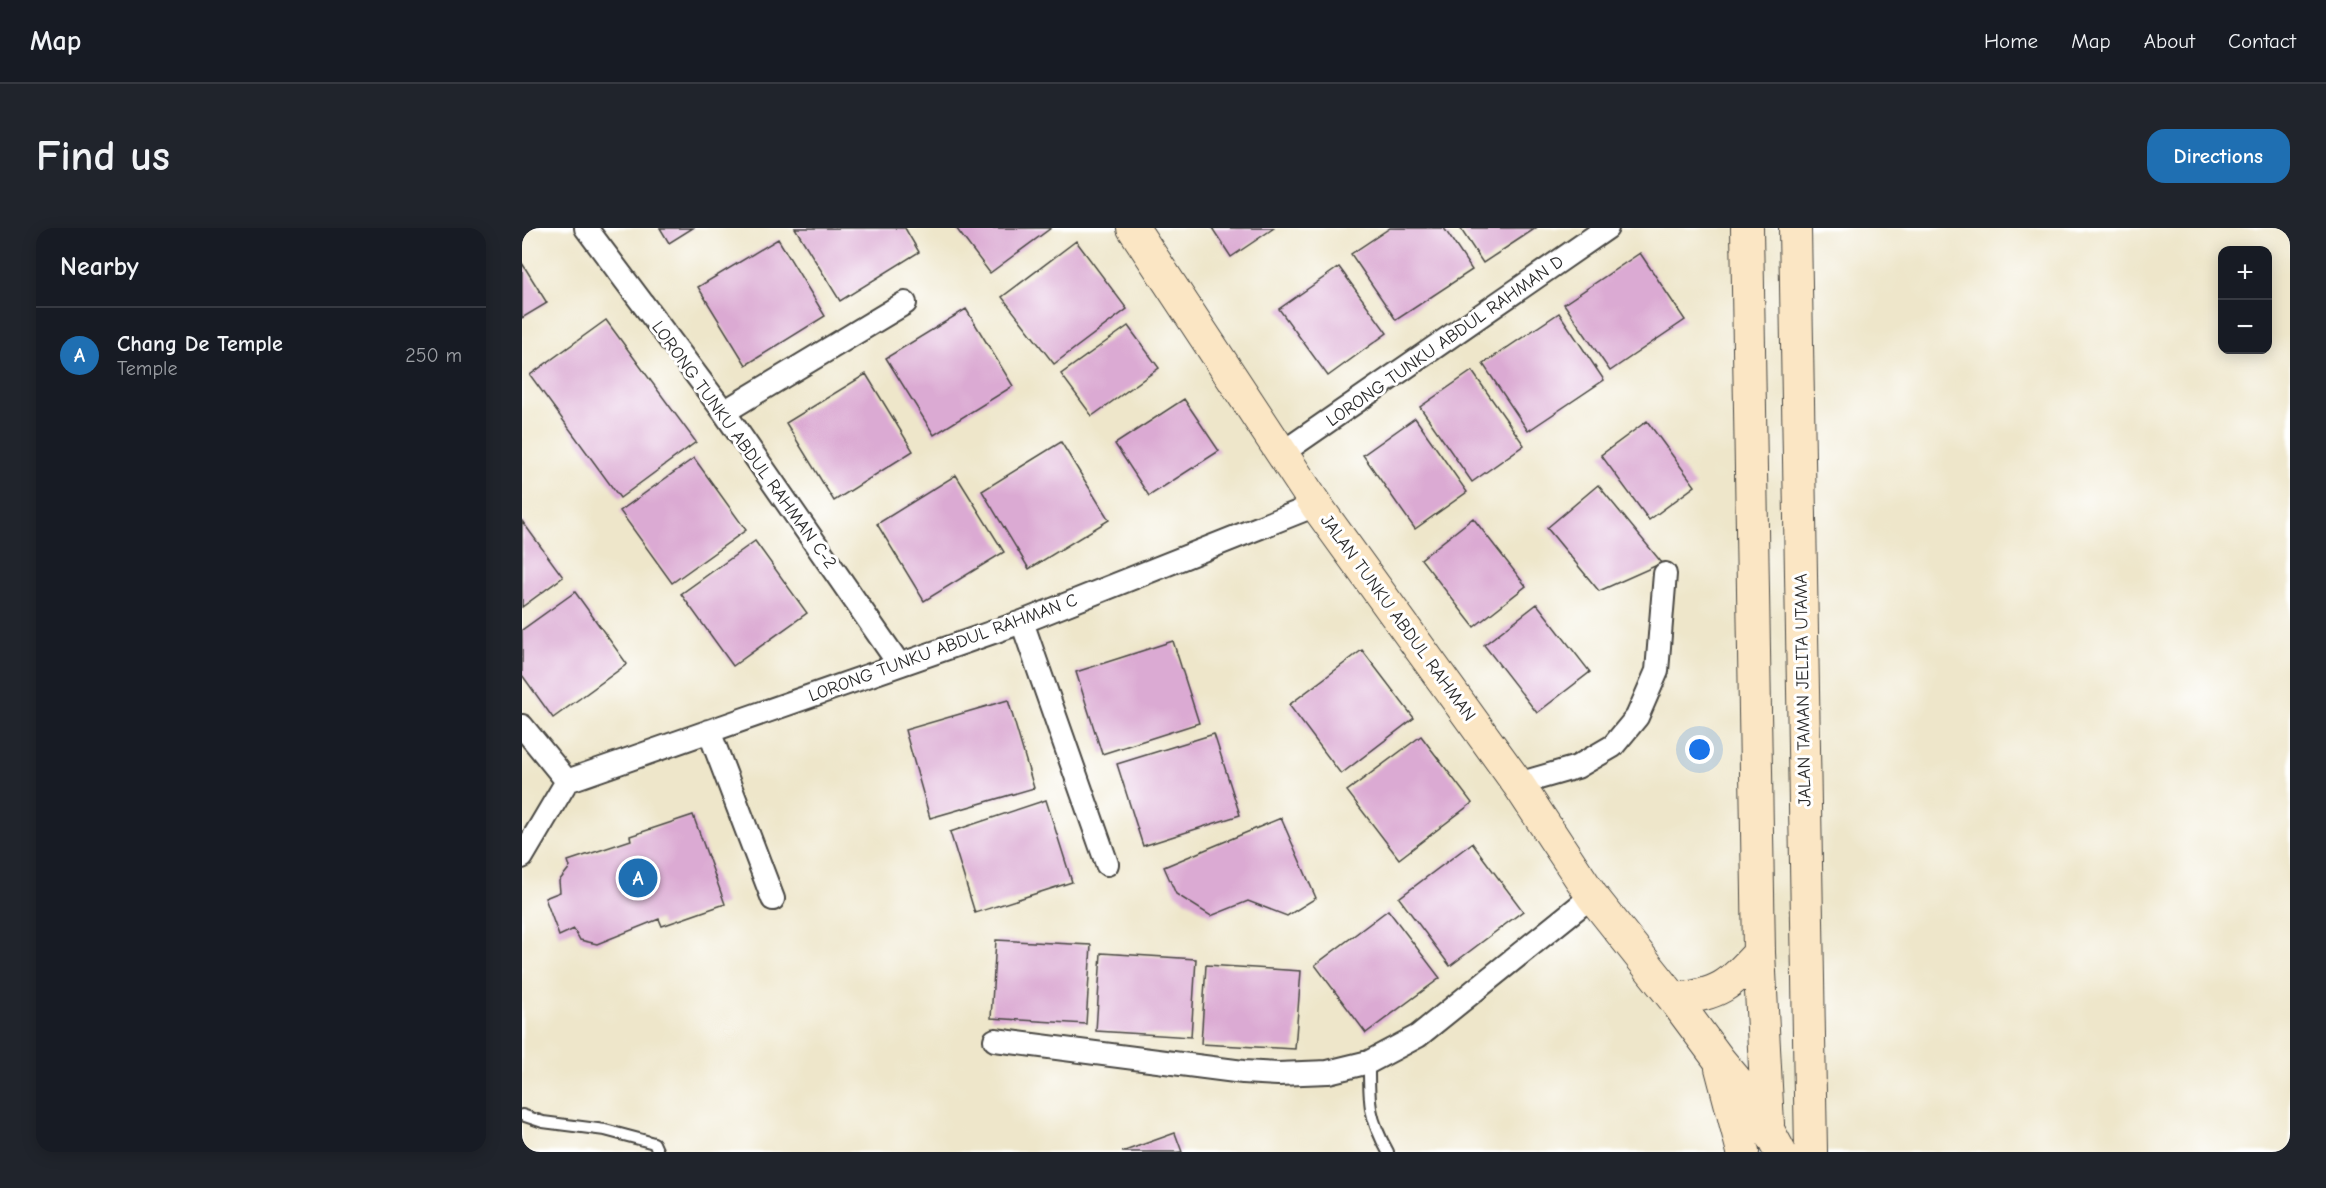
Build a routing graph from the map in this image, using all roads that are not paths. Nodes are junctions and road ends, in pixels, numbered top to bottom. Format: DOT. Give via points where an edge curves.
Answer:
graph roads {
  1 [pos="585,228"];
  2 [pos="1133,228"];
  3 [pos="1607,228"];
  4 [pos="1747,228"];
  5 [pos="1795,228"];
  6 [pos="905,303"];
  7 [pos="724,412"];
  8 [pos="1282,453"];
  9 [pos="1316,505"];
  10 [pos="1665,574"];
  11 [pos="1022,622"];
  12 [pos="899,664"];
  13 [pos="522,726"];
  14 [pos="710,731"];
  15 [pos="567,781"];
  16 [pos="1518,784"];
  17 [pos="522,857"];
  18 [pos="1107,864"];
  19 [pos="1592,896"];
  20 [pos="773,899"];
  21 [pos="1759,953"];
  22 [pos="1674,999"];
  23 [pos="995,1040"];
  24 [pos="1720,1061"];
  25 [pos="1369,1062"];
  26 [pos="522,1115"];
  27 [pos="1772,1144"];
  28 [pos="658,1152"];
  29 [pos="1388,1152"];
  30 [pos="1743,1152"];
  31 [pos="1811,1152"];
  1 -- 7 [label="street, LORONG TUNKU ABDUL RAHMAN C-2"];
  2 -- 8 [label="street, JALAN TUNKU ABDUL RAHMAN"];
  3 -- 8 [label="street, LORONG TUNKU ABDUL RAHMAN D"];
  4 -- 21 [label="street"];
  5 -- 31 [label="street, JALAN TAMAN JELITA UTAMA"];
  6 -- 7 [label="street"];
  7 -- 12 [label="street, LORONG TUNKU ABDUL RAHMAN C-2"];
  8 -- 9 [label="street, JALAN TUNKU ABDUL RAHMAN"];
  9 -- 11 [label="street, LORONG TUNKU ABDUL RAHMAN C"];
  9 -- 16 [label="street, JALAN TUNKU ABDUL RAHMAN"];
  10 -- 16 [label="street" via="1657,671 1637,717 1613,746 1577,767"];
  11 -- 12 [label="street, LORONG TUNKU ABDUL RAHMAN C"];
  11 -- 18 [label="street"];
  12 -- 14 [label="street, LORONG TUNKU ABDUL RAHMAN C"];
  13 -- 15 [label="street"];
  14 -- 15 [label="street, LORONG TUNKU ABDUL RAHMAN C"];
  14 -- 20 [label="street"];
  15 -- 17 [label="street"];
  16 -- 19 [label="street, JALAN TUNKU ABDUL RAHMAN"];
  19 -- 22 [label="street, JALAN TUNKU ABDUL RAHMAN"];
  19 -- 25 [label="street" via="1418,1036"];
  21 -- 22 [label="street" via="1731,984 1699,997"];
  21 -- 27 [label="street"];
  22 -- 24 [label="street, JALAN TUNKU ABDUL RAHMAN"];
  23 -- 25 [label="street" via="1243,1072 1328,1072"];
  24 -- 27 [label="street, JALAN TUNKU ABDUL RAHMAN" via="1751,1098"];
  24 -- 30 [label="street"];
  25 -- 29 [label="lane" via="1369,1103 1375,1128"];
  26 -- 28 [label="lane" via="654,1143"];
}
